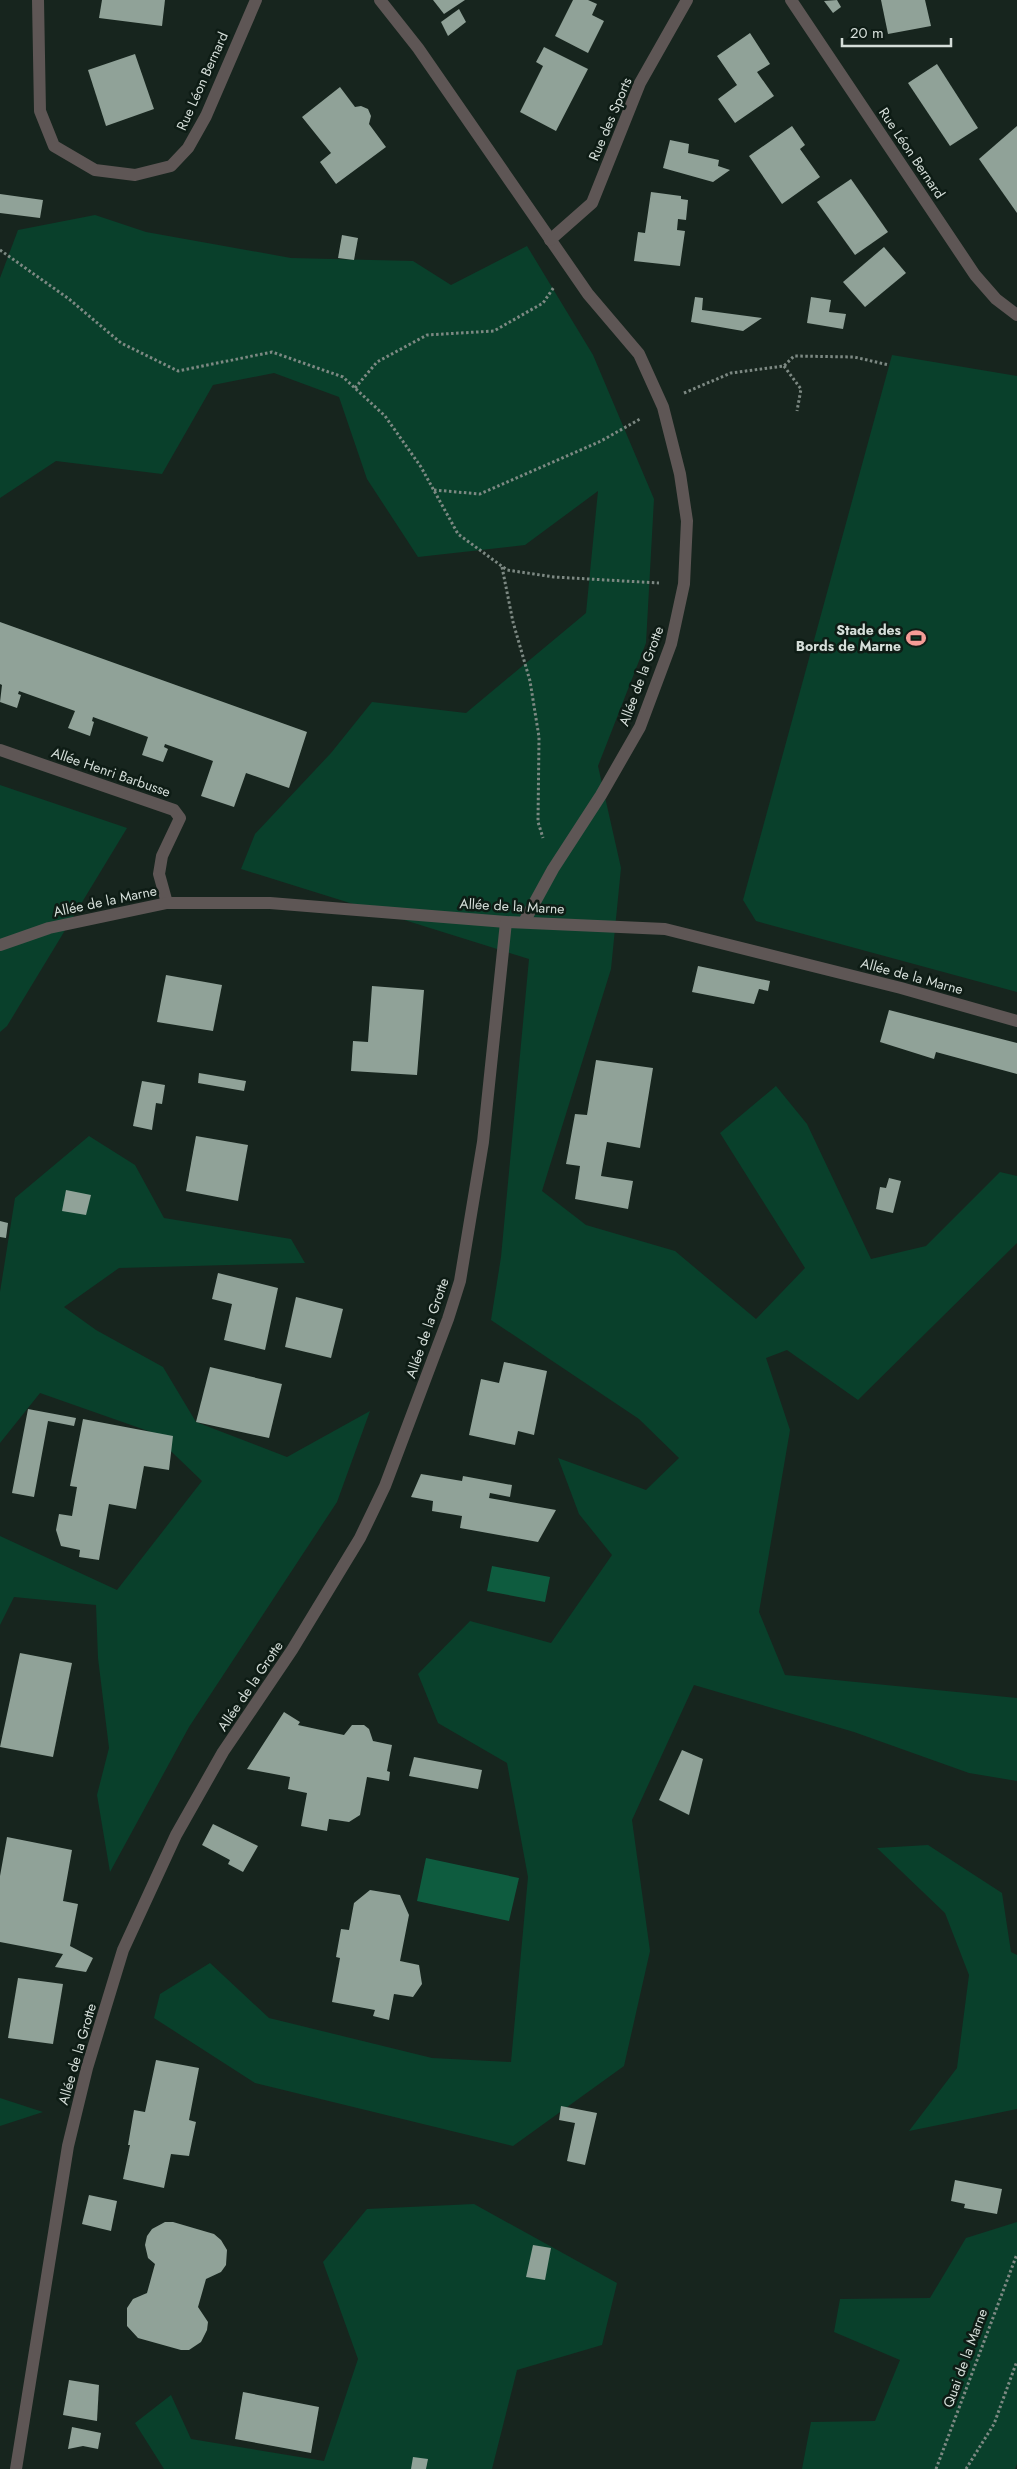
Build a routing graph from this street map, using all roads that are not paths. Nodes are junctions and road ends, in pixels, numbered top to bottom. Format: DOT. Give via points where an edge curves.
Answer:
graph roads {
  1 [pos="38,0"];
  2 [pos="256,0"];
  3 [pos="380,0"];
  4 [pos="687,0"];
  5 [pos="791,0"];
  6 [pos="550,240"];
  7 [pos="1017,315"];
  8 [pos="0,750"];
  9 [pos="167,903"];
  10 [pos="506,922"];
  11 [pos="524,922"];
  12 [pos="0,945"];
  13 [pos="1017,1021"];
  14 [pos="16,2469"];
  1 -- 2 [label="street, Rue Léon Bernard" via="40,111 54,146 95,170 135,175 171,166 188,148 206,116"];
  3 -- 6 [label="street" via="418,48"];
  4 -- 6 [label="street, Rue des Sports" via="640,83 592,203"];
  5 -- 7 [label="street, Rue Léon Bernard" via="975,275 996,299"];
  6 -- 11 [label="street, Allée de la Grotte" via="588,294 639,354 663,407 680,474 687,521 684,584 671,644 640,727"];
  8 -- 9 [label="street, Allée Henri Barbusse" via="174,810 180,818 162,856 159,874"];
  9 -- 10 [label="street, Allée de la Marne" via="270,903"];
  9 -- 12 [label="street, Allée de la Marne" via="49,928"];
  10 -- 11 [label="street, Allée de la Marne"];
  10 -- 14 [label="street, Allée de la Grotte" via="483,1142 460,1281 448,1319 385,1486 360,1538 292,1650 223,1752 176,1835 123,1950 87,2068 68,2146"];
  11 -- 13 [label="street, Allée de la Marne" via="665,928"];
}
